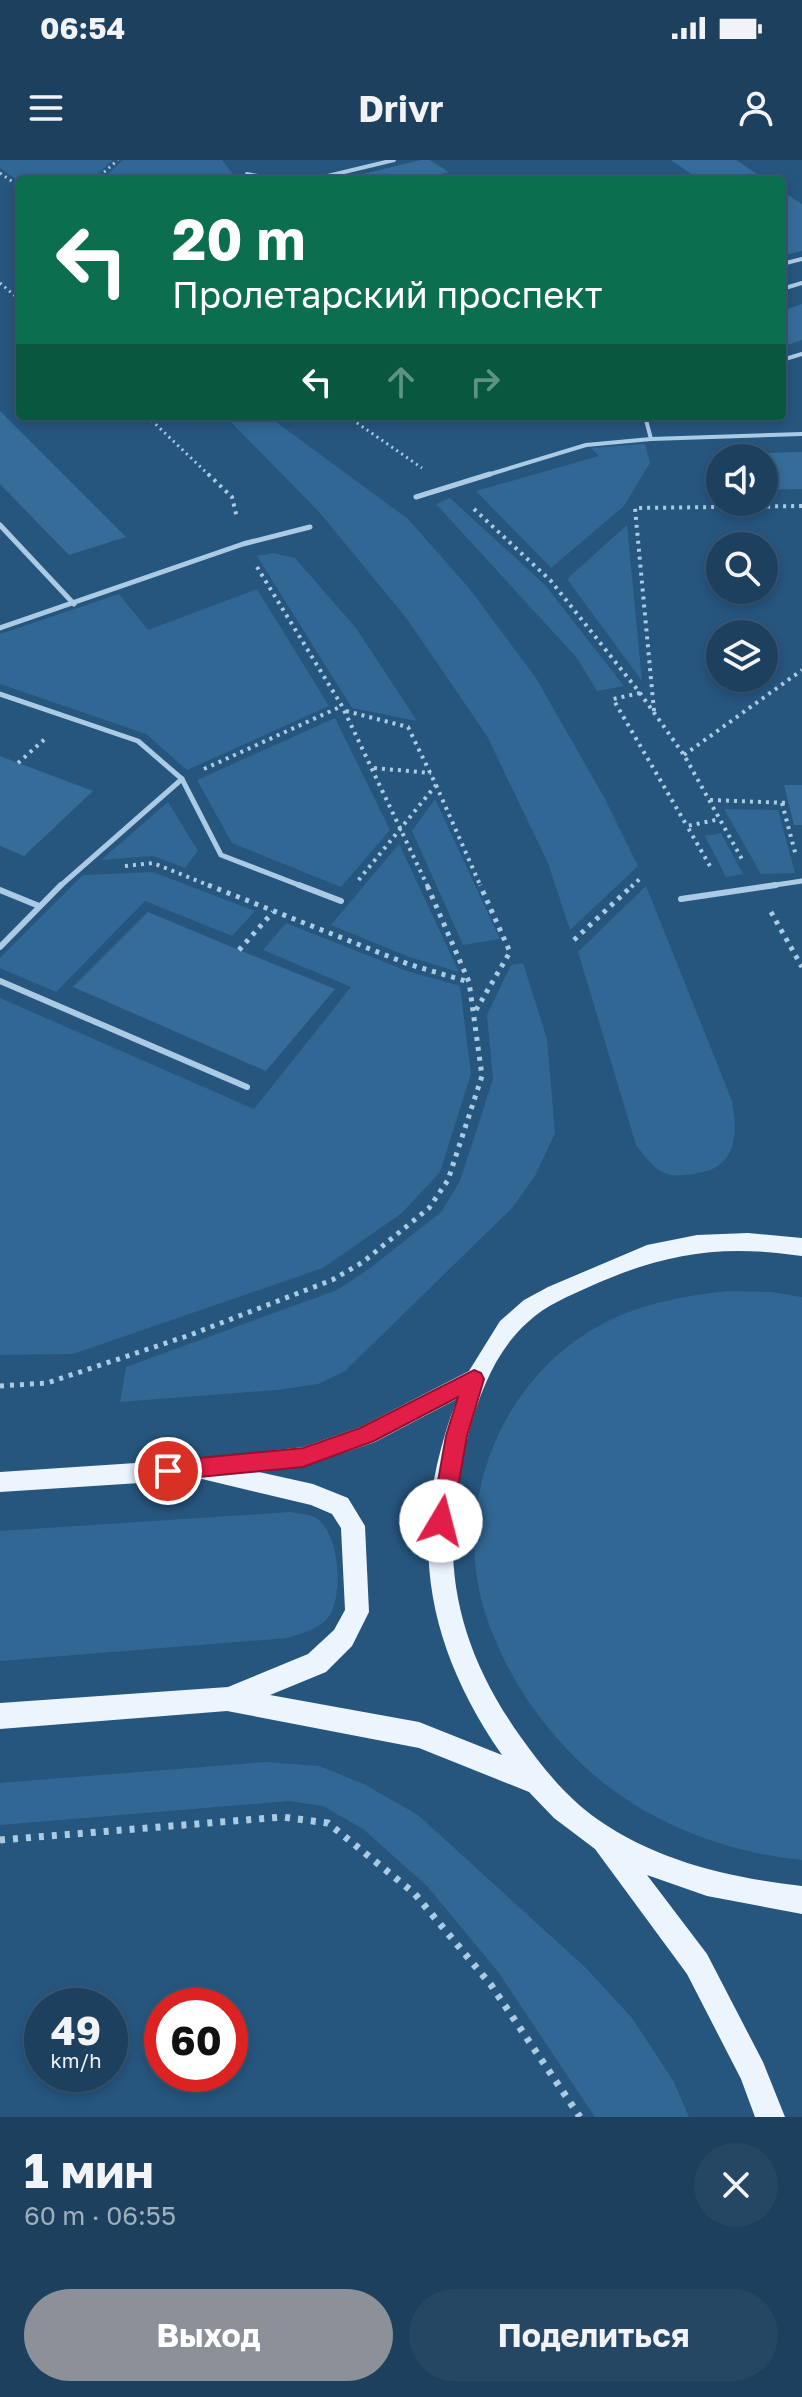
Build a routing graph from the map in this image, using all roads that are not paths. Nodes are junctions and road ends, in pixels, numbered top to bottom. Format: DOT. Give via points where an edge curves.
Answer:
graph roads {
  1 [pos="394,160"];
  2 [pos="247,174"];
  3 [pos="257,176"];
  4 [pos="328,176"];
  5 [pos="646,420"];
  6 [pos="802,434"];
  7 [pos="651,439"];
  8 [pos="416,497"];
  9 [pos="0,525"];
  10 [pos="310,527"];
  11 [pos="74,604"];
  12 [pos="0,628"];
  13 [pos="0,694"];
  14 [pos="182,779"];
  15 [pos="802,881"];
  16 [pos="0,890"];
  17 [pos="681,899"];
  18 [pos="341,901"];
  19 [pos="39,906"];
  20 [pos="0,947"];
  21 [pos="0,981"];
  22 [pos="247,1087"];
  23 [pos="802,1247"];
  24 [pos="474,1379"];
  25 [pos="196,1469"];
  26 [pos="0,1482"];
  27 [pos="227,1699"];
  28 [pos="0,1716"];
  29 [pos="535,1781"];
  30 [pos="604,1840"];
  31 [pos="802,1900"];
  32 [pos="770,2117"];
  1 -- 4 [label="lane"];
  2 -- 3 [label="lane"];
  5 -- 7 [label="lane"];
  6 -- 7 [label="lane"];
  7 -- 8 [label="lane" via="586,445"];
  9 -- 11 [label="lane"];
  10 -- 11 [label="lane" via="243,544"];
  11 -- 12 [label="lane"];
  13 -- 14 [label="lane" via="138,741"];
  14 -- 18 [label="lane" via="221,855"];
  14 -- 19 [label="lane"];
  15 -- 17 [label="lane"];
  16 -- 19 [label="lane"];
  19 -- 20 [label="lane"];
  21 -- 22 [label="lane"];
  23 -- 24 [label="main road" via="704,1240 633,1256 530,1306"];
  24 -- 25 [label="main road" via="379,1430 303,1457"];
  24 -- 29 [label="main road" via="447,1484 439,1558 442,1590 470,1674"];
  25 -- 26 [label="main road"];
  25 -- 27 [label="main road" via="313,1495 340,1506 353,1526 357,1612 343,1638 317,1663"];
  27 -- 28 [label="main road"];
  27 -- 29 [label="main road" via="419,1735"];
  29 -- 30 [label="main road"];
  30 -- 31 [label="main road" via="694,1880"];
  30 -- 32 [label="main road" via="697,1964 753,2072"];
}
